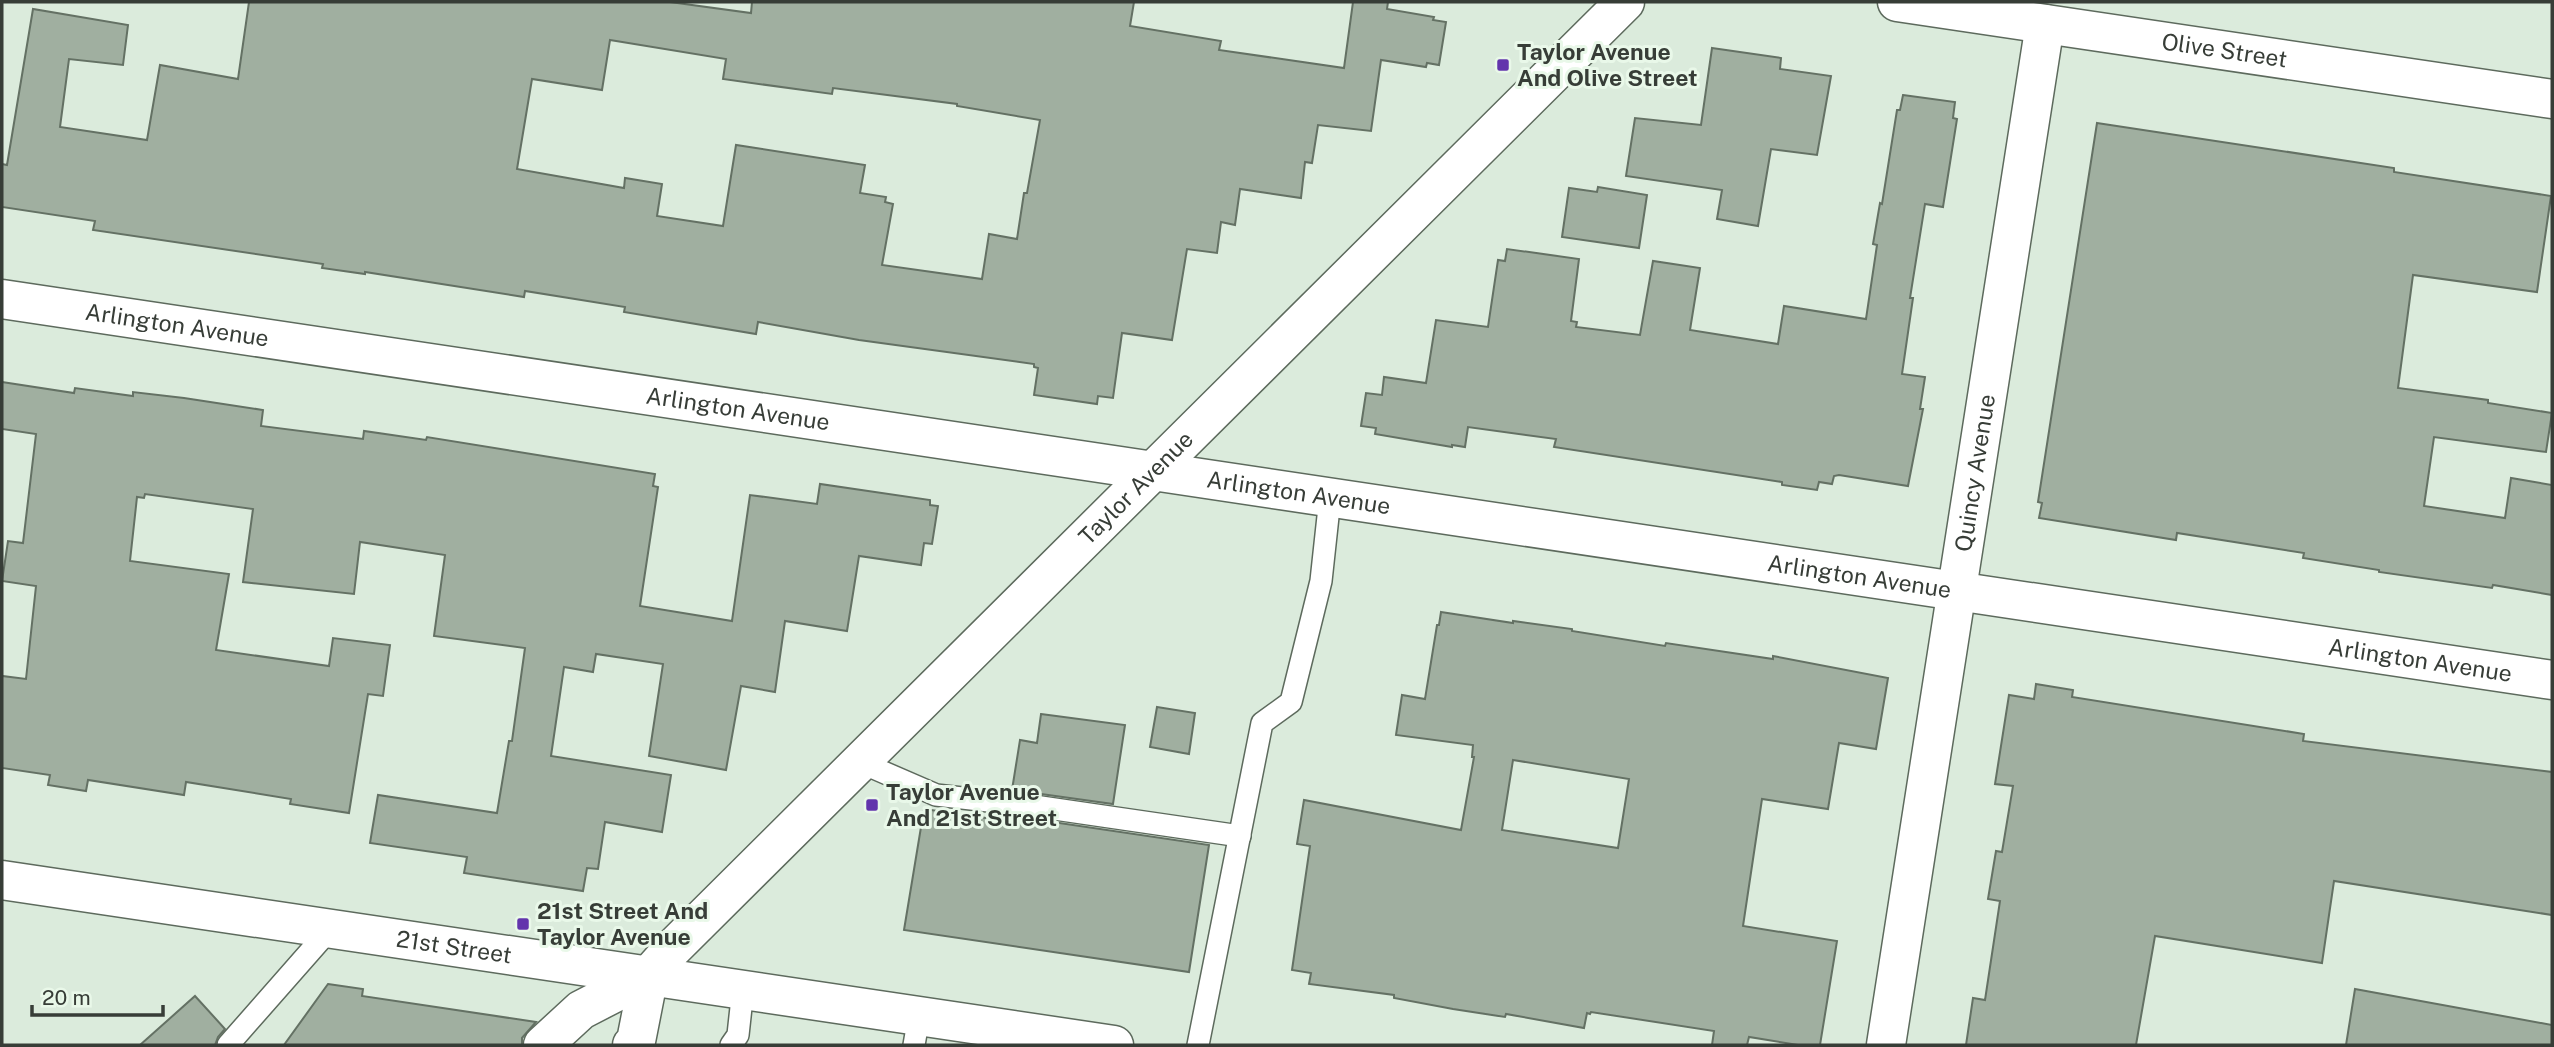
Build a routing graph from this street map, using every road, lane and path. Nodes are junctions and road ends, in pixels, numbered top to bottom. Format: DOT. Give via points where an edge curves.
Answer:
graph roads {
  1 [pos="1625,2"];
  2 [pos="1897,2"];
  3 [pos="2045,24"];
  4 [pos="2552,99"];
  5 [pos="2,299"];
  6 [pos="1153,471"];
  7 [pos="1330,498"];
  8 [pos="1957,591"];
  9 [pos="2552,680"];
  10 [pos="860,762"];
  11 [pos="1240,836"];
  12 [pos="2,880"];
  13 [pos="330,929"];
  14 [pos="649,975"];
  15 [pos="743,989"];
  16 [pos="916,1031"];
  17 [pos="228,1045"];
  18 [pos="543,1045"];
  19 [pos="632,1045"];
  20 [pos="731,1045"];
  21 [pos="1114,1045"];
  22 [pos="1198,1045"];
  23 [pos="1886,1045"];
  1 -- 6 [label="street, Taylor Avenue"];
  2 -- 3 [label="street, Olive Street"];
  3 -- 4 [label="street, Olive Street"];
  3 -- 8 [label="street, Quincy Avenue"];
  5 -- 6 [label="street, Arlington Avenue"];
  6 -- 7 [label="street, Arlington Avenue"];
  6 -- 10 [label="street, Taylor Avenue"];
  7 -- 8 [label="street, Arlington Avenue"];
  7 -- 11 [label="lane" via="1321,581 1291,702 1262,723"];
  8 -- 9 [label="street, Arlington Avenue"];
  8 -- 23 [label="street, Quincy Avenue"];
  10 -- 11 [label="lane" via="936,795"];
  10 -- 14 [label="street, Taylor Avenue"];
  11 -- 22 [label="lane"];
  12 -- 13 [label="street, 21st Street"];
  13 -- 14 [label="street, 21st Street"];
  13 -- 17 [label="lane"];
  14 -- 15 [label="street, 21st Street"];
  14 -- 18 [label="street, Taylor Avenue" via="581,1010"];
  14 -- 19 [label="street"];
  15 -- 16 [label="street, 21st Street"];
  15 -- 20 [label="lane" via="738,1035"];
  16 -- 21 [label="street, 21st Street"];
}
